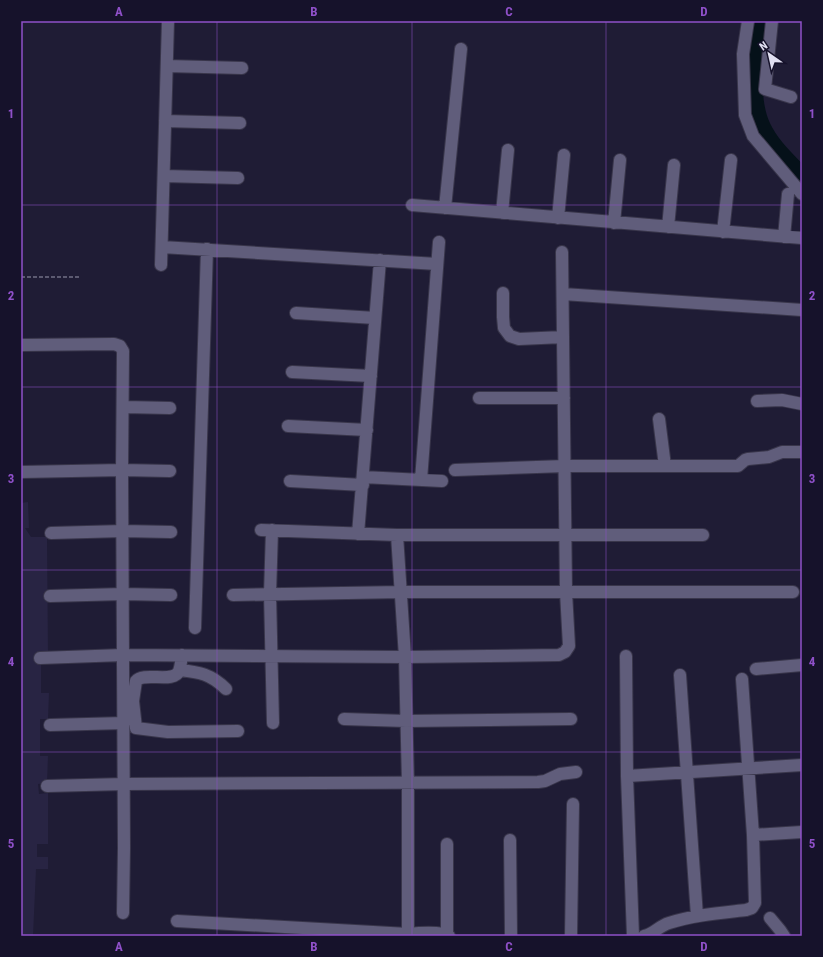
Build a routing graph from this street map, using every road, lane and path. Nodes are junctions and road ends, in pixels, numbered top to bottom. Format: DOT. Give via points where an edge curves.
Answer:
graph roads {
  1 [pos="168,21"];
  2 [pos="748,21"];
  3 [pos="772,21"];
  4 [pos="461,49"];
  5 [pos="167,66"];
  6 [pos="242,68"];
  7 [pos="791,97"];
  8 [pos="165,121"];
  9 [pos="240,123"];
  10 [pos="508,150"];
  11 [pos="564,156"];
  12 [pos="620,160"];
  13 [pos="731,160"];
  14 [pos="674,165"];
  15 [pos="164,176"];
  16 [pos="238,178"];
  17 [pos="788,194"];
  18 [pos="802,194"];
  19 [pos="412,205"];
  20 [pos="445,208"];
  21 [pos="502,213"];
  22 [pos="558,218"];
  23 [pos="614,223"];
  24 [pos="668,227"];
  25 [pos="723,232"];
  26 [pos="784,237"];
  27 [pos="802,238"];
  28 [pos="439,242"];
  29 [pos="162,246"];
  30 [pos="207,248"];
  31 [pos="562,252"];
  32 [pos="380,260"];
  33 [pos="437,264"];
  34 [pos="161,266"];
  35 [pos="21,277"];
  36 [pos="79,277"];
  37 [pos="503,294"];
  38 [pos="563,294"];
  39 [pos="802,310"];
  40 [pos="296,313"];
  41 [pos="375,318"];
  42 [pos="563,337"];
  43 [pos="21,344"];
  44 [pos="292,372"];
  45 [pos="371,376"];
  46 [pos="479,398"];
  47 [pos="564,398"];
  48 [pos="757,401"];
  49 [pos="802,404"];
  50 [pos="124,407"];
  51 [pos="170,408"];
  52 [pos="659,419"];
  53 [pos="288,426"];
  54 [pos="367,430"];
  55 [pos="802,452"];
  56 [pos="564,466"];
  57 [pos="664,466"];
  58 [pos="122,470"];
  59 [pos="455,470"];
  60 [pos="170,471"];
  61 [pos="21,472"];
  62 [pos="290,480"];
  63 [pos="421,480"];
  64 [pos="363,481"];
  65 [pos="442,481"];
  66 [pos="123,531"];
  67 [pos="171,532"];
  68 [pos="51,533"];
  69 [pos="358,534"];
  70 [pos="397,535"];
  71 [pos="566,535"];
  72 [pos="703,536"];
  73 [pos="401,592"];
  74 [pos="566,592"];
  75 [pos="792,592"];
  76 [pos="123,594"];
  77 [pos="270,594"];
  78 [pos="171,595"];
  79 [pos="233,595"];
  80 [pos="50,596"];
  81 [pos="194,628"];
  82 [pos="123,655"];
  83 [pos="182,655"];
  84 [pos="270,655"];
  85 [pos="626,656"];
  86 [pos="405,657"];
  87 [pos="40,658"];
  88 [pos="802,665"];
  89 [pos="756,669"];
  90 [pos="180,670"];
  91 [pos="680,675"];
  92 [pos="742,679"];
  93 [pos="226,689"];
  94 [pos="344,719"];
  95 [pos="572,719"];
  96 [pos="406,721"];
  97 [pos="124,723"];
  98 [pos="272,724"];
  99 [pos="50,726"];
  100 [pos="238,731"];
  101 [pos="802,765"];
  102 [pos="748,768"];
  103 [pos="686,771"];
  104 [pos="576,772"];
  105 [pos="627,776"];
  106 [pos="408,783"];
  107 [pos="124,784"];
  108 [pos="47,786"];
  109 [pos="573,804"];
  110 [pos="802,832"];
  111 [pos="753,835"];
  112 [pos="510,840"];
  113 [pos="447,844"];
  114 [pos="122,913"];
  115 [pos="696,916"];
  116 [pos="770,918"];
  117 [pos="177,921"];
  118 [pos="408,935"];
  119 [pos="448,935"];
  120 [pos="511,936"];
  121 [pos="572,936"];
  122 [pos="633,936"];
  123 [pos="644,936"];
  124 [pos="784,936"];
  1 -- 5 [label="street"];
  2 -- 18 [label="street" via="743,54 746,115 753,136"];
  3 -- 7 [label="street" via="765,89"];
  4 -- 20 [label="street"];
  5 -- 6 [label="street"];
  5 -- 8 [label="street"];
  8 -- 9 [label="street"];
  8 -- 15 [label="street"];
  10 -- 21 [label="street"];
  11 -- 22 [label="street"];
  12 -- 23 [label="street"];
  13 -- 25 [label="street"];
  14 -- 24 [label="street"];
  15 -- 16 [label="street"];
  15 -- 29 [label="street"];
  17 -- 26 [label="street"];
  19 -- 20 [label="street"];
  20 -- 21 [label="street"];
  21 -- 22 [label="street"];
  22 -- 23 [label="street"];
  23 -- 24 [label="street"];
  24 -- 25 [label="street"];
  25 -- 26 [label="street"];
  26 -- 27 [label="street"];
  28 -- 33 [label="street"];
  29 -- 30 [label="street"];
  29 -- 34 [label="street"];
  30 -- 32 [label="street"];
  30 -- 81 [label="street"];
  31 -- 38 [label="street"];
  32 -- 33 [label="street"];
  32 -- 41 [label="street"];
  33 -- 63 [label="street"];
  35 -- 36 [label="path"];
  37 -- 42 [label="street" via="504,328 510,336"];
  38 -- 39 [label="street"];
  38 -- 42 [label="street"];
  40 -- 41 [label="street"];
  41 -- 45 [label="street"];
  42 -- 47 [label="street"];
  43 -- 50 [label="street" via="120,346 123,351"];
  44 -- 45 [label="street"];
  45 -- 54 [label="street"];
  46 -- 47 [label="street"];
  47 -- 56 [label="street"];
  48 -- 49 [label="street" via="782,400"];
  50 -- 51 [label="street"];
  50 -- 58 [label="street"];
  52 -- 57 [label="street"];
  53 -- 54 [label="street"];
  54 -- 64 [label="street"];
  55 -- 57 [label="street" via="782,452 769,457 748,459 738,466"];
  56 -- 57 [label="street"];
  56 -- 59 [label="street"];
  56 -- 71 [label="street"];
  58 -- 60 [label="street"];
  58 -- 61 [label="street"];
  58 -- 66 [label="street"];
  62 -- 64 [label="street"];
  63 -- 64 [label="street"];
  63 -- 65 [label="street"];
  64 -- 69 [label="street"];
  66 -- 67 [label="street"];
  66 -- 68 [label="street"];
  66 -- 76 [label="street"];
  69 -- 70 [label="street"];
  69 -- 77 [label="street" via="267,530"];
  70 -- 71 [label="street"];
  70 -- 73 [label="street"];
  71 -- 72 [label="street"];
  71 -- 74 [label="street"];
  73 -- 74 [label="street"];
  73 -- 77 [label="street"];
  73 -- 86 [label="street"];
  74 -- 75 [label="street"];
  74 -- 86 [label="street" via="569,646 559,655"];
  76 -- 78 [label="street"];
  76 -- 80 [label="street"];
  76 -- 82 [label="street"];
  77 -- 79 [label="street"];
  77 -- 84 [label="street"];
  82 -- 83 [label="street"];
  82 -- 87 [label="street"];
  82 -- 97 [label="street"];
  83 -- 84 [label="street"];
  83 -- 90 [label="street"];
  84 -- 86 [label="street"];
  84 -- 98 [label="street"];
  85 -- 105 [label="street"];
  86 -- 96 [label="street"];
  88 -- 89 [label="street"];
  90 -- 93 [label="street" via="205,674 220,682"];
  90 -- 100 [label="street" via="173,676 140,677 136,681 133,701 136,728 168,732"];
  91 -- 103 [label="street"];
  92 -- 102 [label="street"];
  94 -- 96 [label="street"];
  95 -- 96 [label="street"];
  96 -- 106 [label="street"];
  97 -- 99 [label="street"];
  97 -- 107 [label="street"];
  101 -- 102 [label="street"];
  102 -- 103 [label="street"];
  102 -- 111 [label="street"];
  103 -- 105 [label="street"];
  103 -- 115 [label="street"];
  104 -- 106 [label="street" via="560,774 538,782"];
  105 -- 122 [label="street"];
  106 -- 107 [label="street"];
  106 -- 118 [label="street"];
  107 -- 108 [label="street"];
  107 -- 114 [label="street"];
  109 -- 121 [label="street"];
  110 -- 111 [label="street"];
  111 -- 115 [label="street" via="755,902 752,908"];
  112 -- 120 [label="street"];
  113 -- 119 [label="street"];
  115 -- 123 [label="street" via="666,923 651,935"];
  116 -- 124 [label="street"];
  117 -- 118 [label="street"];
  118 -- 119 [label="street"];
}
